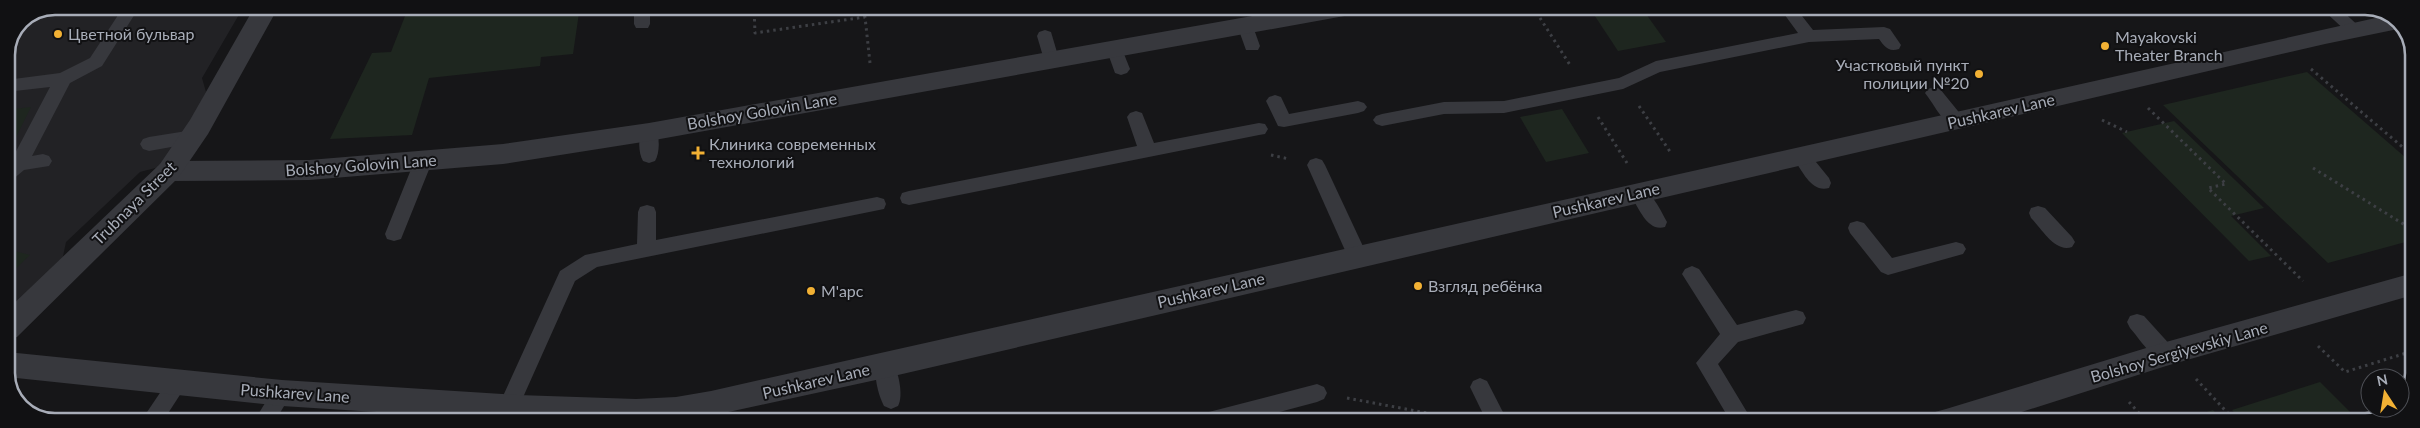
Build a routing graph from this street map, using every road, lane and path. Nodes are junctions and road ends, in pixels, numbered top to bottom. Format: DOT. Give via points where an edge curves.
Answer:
graph roads {
  1 [pos="126,15"];
  2 [pos="263,15"];
  3 [pos="642,15"];
  4 [pos="754,15"];
  5 [pos="1317,15"];
  6 [pos="1538,15"];
  7 [pos="1793,15"];
  8 [pos="2337,15"];
  9 [pos="2389,23"];
  10 [pos="642,24"];
  11 [pos="2355,30"];
  12 [pos="1809,36"];
  13 [pos="1893,45"];
  14 [pos="870,64"];
  15 [pos="2304,64"];
  16 [pos="64,79"];
  17 [pos="1624,83"];
  18 [pos="15,85"];
  19 [pos="1583,91"];
  20 [pos="1934,94"];
  21 [pos="1275,101"];
  22 [pos="2142,102"];
  23 [pos="1358,107"];
  24 [pos="1136,117"];
  25 [pos="2097,118"];
  26 [pos="1382,120"];
  27 [pos="1956,121"];
  28 [pos="1259,129"];
  29 [pos="2127,132"];
  30 [pos="193,137"];
  31 [pos="150,144"];
  32 [pos="2405,149"];
  33 [pos="1148,151"];
  34 [pos="1264,153"];
  35 [pos="1801,156"];
  36 [pos="43,160"];
  37 [pos="1675,160"];
  38 [pos="423,162"];
  39 [pos="1316,165"];
  40 [pos="15,166"];
  41 [pos="2313,168"];
  42 [pos="15,169"];
  43 [pos="169,171"];
  44 [pos="1635,181"];
  45 [pos="1822,183"];
  46 [pos="909,198"];
  47 [pos="877,204"];
  48 [pos="647,212"];
  49 [pos="2038,213"];
  50 [pos="1658,222"];
  51 [pos="2405,225"];
  52 [pos="1857,228"];
  53 [pos="394,234"];
  54 [pos="2065,242"];
  55 [pos="1956,249"];
  56 [pos="646,250"];
  57 [pos="1358,256"];
  58 [pos="1692,274"];
  59 [pos="2303,282"];
  60 [pos="2405,286"];
  61 [pos="1796,318"];
  62 [pos="15,320"];
  63 [pos="2137,322"];
  64 [pos="1732,335"];
  65 [pos="2315,342"];
  66 [pos="2405,353"];
  67 [pos="2166,354"];
  68 [pos="885,365"];
  69 [pos="15,367"];
  70 [pos="2196,379"];
  71 [pos="177,384"];
  72 [pos="1480,387"];
  73 [pos="282,393"];
  74 [pos="1317,393"];
  75 [pos="891,400"];
  76 [pos="2128,400"];
  77 [pos="514,412"];
  78 [pos="157,413"];
  79 [pos="269,413"];
  80 [pos="608,413"];
  81 [pos="1253,413"];
  82 [pos="1428,413"];
  83 [pos="1493,413"];
  84 [pos="1737,413"];
  85 [pos="1975,413"];
  86 [pos="2139,413"];
  87 [pos="2228,413"];
  1 -- 16 [label="lane" via="96,62"];
  2 -- 30 [label="street, Trubnaya Street"];
  3 -- 10 [label="lane"];
  4 -- 14 [label="path" via="755,33 865,16"];
  5 -- 38 [label="street, Bolshoy Golovin Lane" via="1248,36 1118,59 1048,48 649,144"];
  6 -- 19 [label="path"];
  7 -- 12 [label="lane"];
  8 -- 11 [label="lane"];
  9 -- 11 [label="street, Pushkarev Lane"];
  11 -- 27 [label="street, Pushkarev Lane"];
  12 -- 13 [label="lane" via="1884,33"];
  12 -- 17 [label="lane" via="1656,67"];
  15 -- 32 [label="path"];
  16 -- 18 [label="lane"];
  16 -- 40 [label="lane"];
  17 -- 19 [label="lane"];
  17 -- 37 [label="path"];
  19 -- 26 [label="lane" via="1504,107 1444,108"];
  19 -- 44 [label="path"];
  20 -- 27 [label="lane"];
  21 -- 23 [label="lane" via="1284,122"];
  22 -- 59 [label="path" via="2226,184 2208,188"];
  24 -- 33 [label="lane"];
  25 -- 29 [label="path"];
  27 -- 35 [label="street, Pushkarev Lane"];
  28 -- 33 [label="lane"];
  30 -- 31 [label="lane"];
  30 -- 43 [label="street, Trubnaya Street"];
  33 -- 46 [label="lane"];
  34 -- 39 [label="path"];
  35 -- 44 [label="street, Pushkarev Lane"];
  35 -- 45 [label="lane"];
  36 -- 42 [label="lane"];
  38 -- 43 [label="street, Bolshoy Golovin Lane" via="309,170"];
  38 -- 53 [label="lane"];
  39 -- 57 [label="lane"];
  41 -- 51 [label="path"];
  43 -- 62 [label="street, Trubnaya Street"];
  44 -- 50 [label="lane"];
  44 -- 57 [label="street, Pushkarev Lane"];
  47 -- 56 [label="lane"];
  48 -- 56 [label="lane"];
  49 -- 54 [label="lane"];
  52 -- 55 [label="lane" via="1888,267"];
  56 -- 77 [label="lane" via="592,260 567,276"];
  57 -- 68 [label="street, Pushkarev Lane"];
  58 -- 64 [label="lane"];
  60 -- 67 [label="street, Bolshoy Sergiyevskiy Lane"];
  61 -- 64 [label="lane"];
  63 -- 67 [label="lane"];
  64 -- 84 [label="lane" via="1706,363"];
  65 -- 66 [label="path" via="2345,372"];
  67 -- 85 [label="street, Bolshoy Sergiyevskiy Lane"];
  68 -- 75 [label="lane"];
  68 -- 80 [label="street, Pushkarev Lane" via="676,410"];
  69 -- 71 [label="street, Pushkarev Lane"];
  70 -- 87 [label="path"];
  71 -- 73 [label="street, Pushkarev Lane"];
  71 -- 78 [label="lane"];
  72 -- 83 [label="lane"];
  73 -- 77 [label="street, Pushkarev Lane"];
  73 -- 79 [label="lane"];
  74 -- 81 [label="lane"];
  74 -- 82 [label="path"];
  76 -- 86 [label="path"];
}
